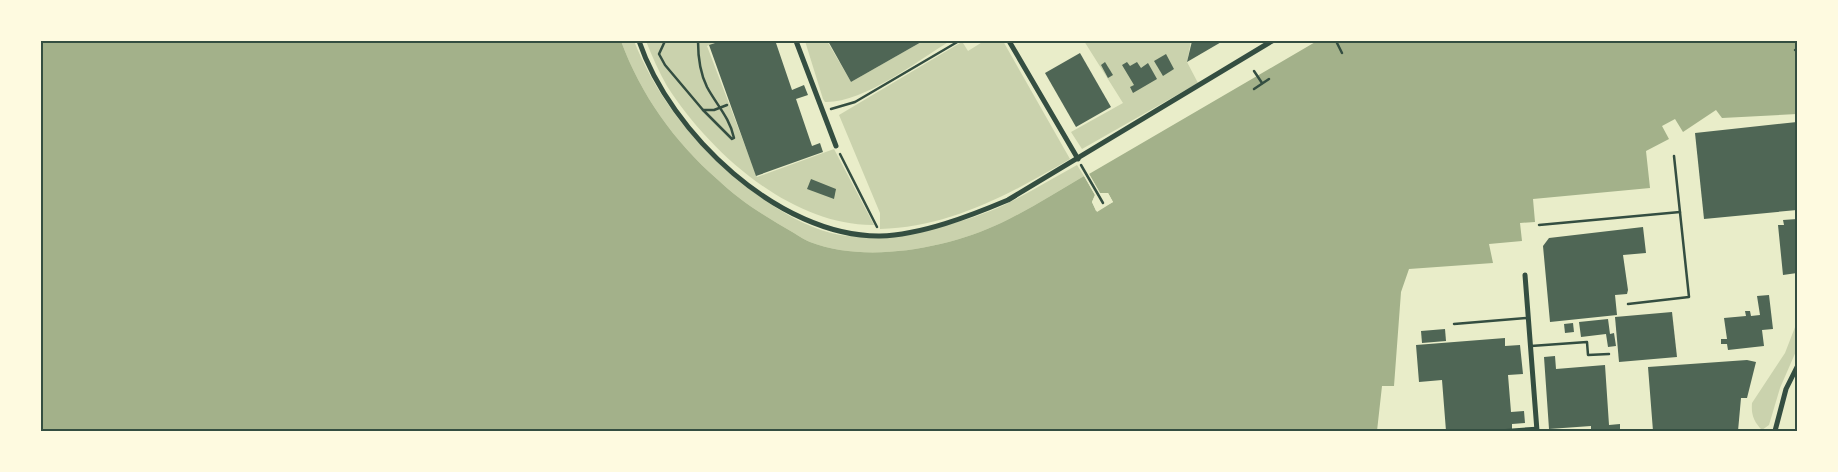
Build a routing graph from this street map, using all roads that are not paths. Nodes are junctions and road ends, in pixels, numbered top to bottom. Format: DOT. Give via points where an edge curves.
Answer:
graph roads {
  1 [pos="639,41"];
  2 [pos="796,41"];
  3 [pos="1009,41"];
  4 [pos="1272,41"];
  5 [pos="836,146"];
  6 [pos="1674,156"];
  7 [pos="1078,159"];
  8 [pos="1680,212"];
  9 [pos="1539,225"];
  10 [pos="1525,275"];
  11 [pos="1628,304"];
  12 [pos="1528,318"];
  13 [pos="1454,324"];
  14 [pos="1531,346"];
  15 [pos="1609,354"];
  16 [pos="1797,367"];
  17 [pos="1537,429"];
  18 [pos="1495,431"];
  19 [pos="1775,431"];
  1 -- 7 [label="street" via="655,79 673,107 721,163 760,194 806,222 850,234 881,236 973,215 1008,200"];
  2 -- 5 [label="street"];
  3 -- 7 [label="street"];
  4 -- 7 [label="street"];
  6 -- 8 [label="lane"];
  8 -- 9 [label="lane"];
  8 -- 11 [label="lane" via="1689,297"];
  10 -- 12 [label="street"];
  12 -- 13 [label="lane"];
  12 -- 14 [label="street"];
  14 -- 15 [label="lane" via="1587,342 1588,355"];
  14 -- 17 [label="street"];
  16 -- 19 [label="street" via="1786,389"];
  17 -- 18 [label="lane"];
}
